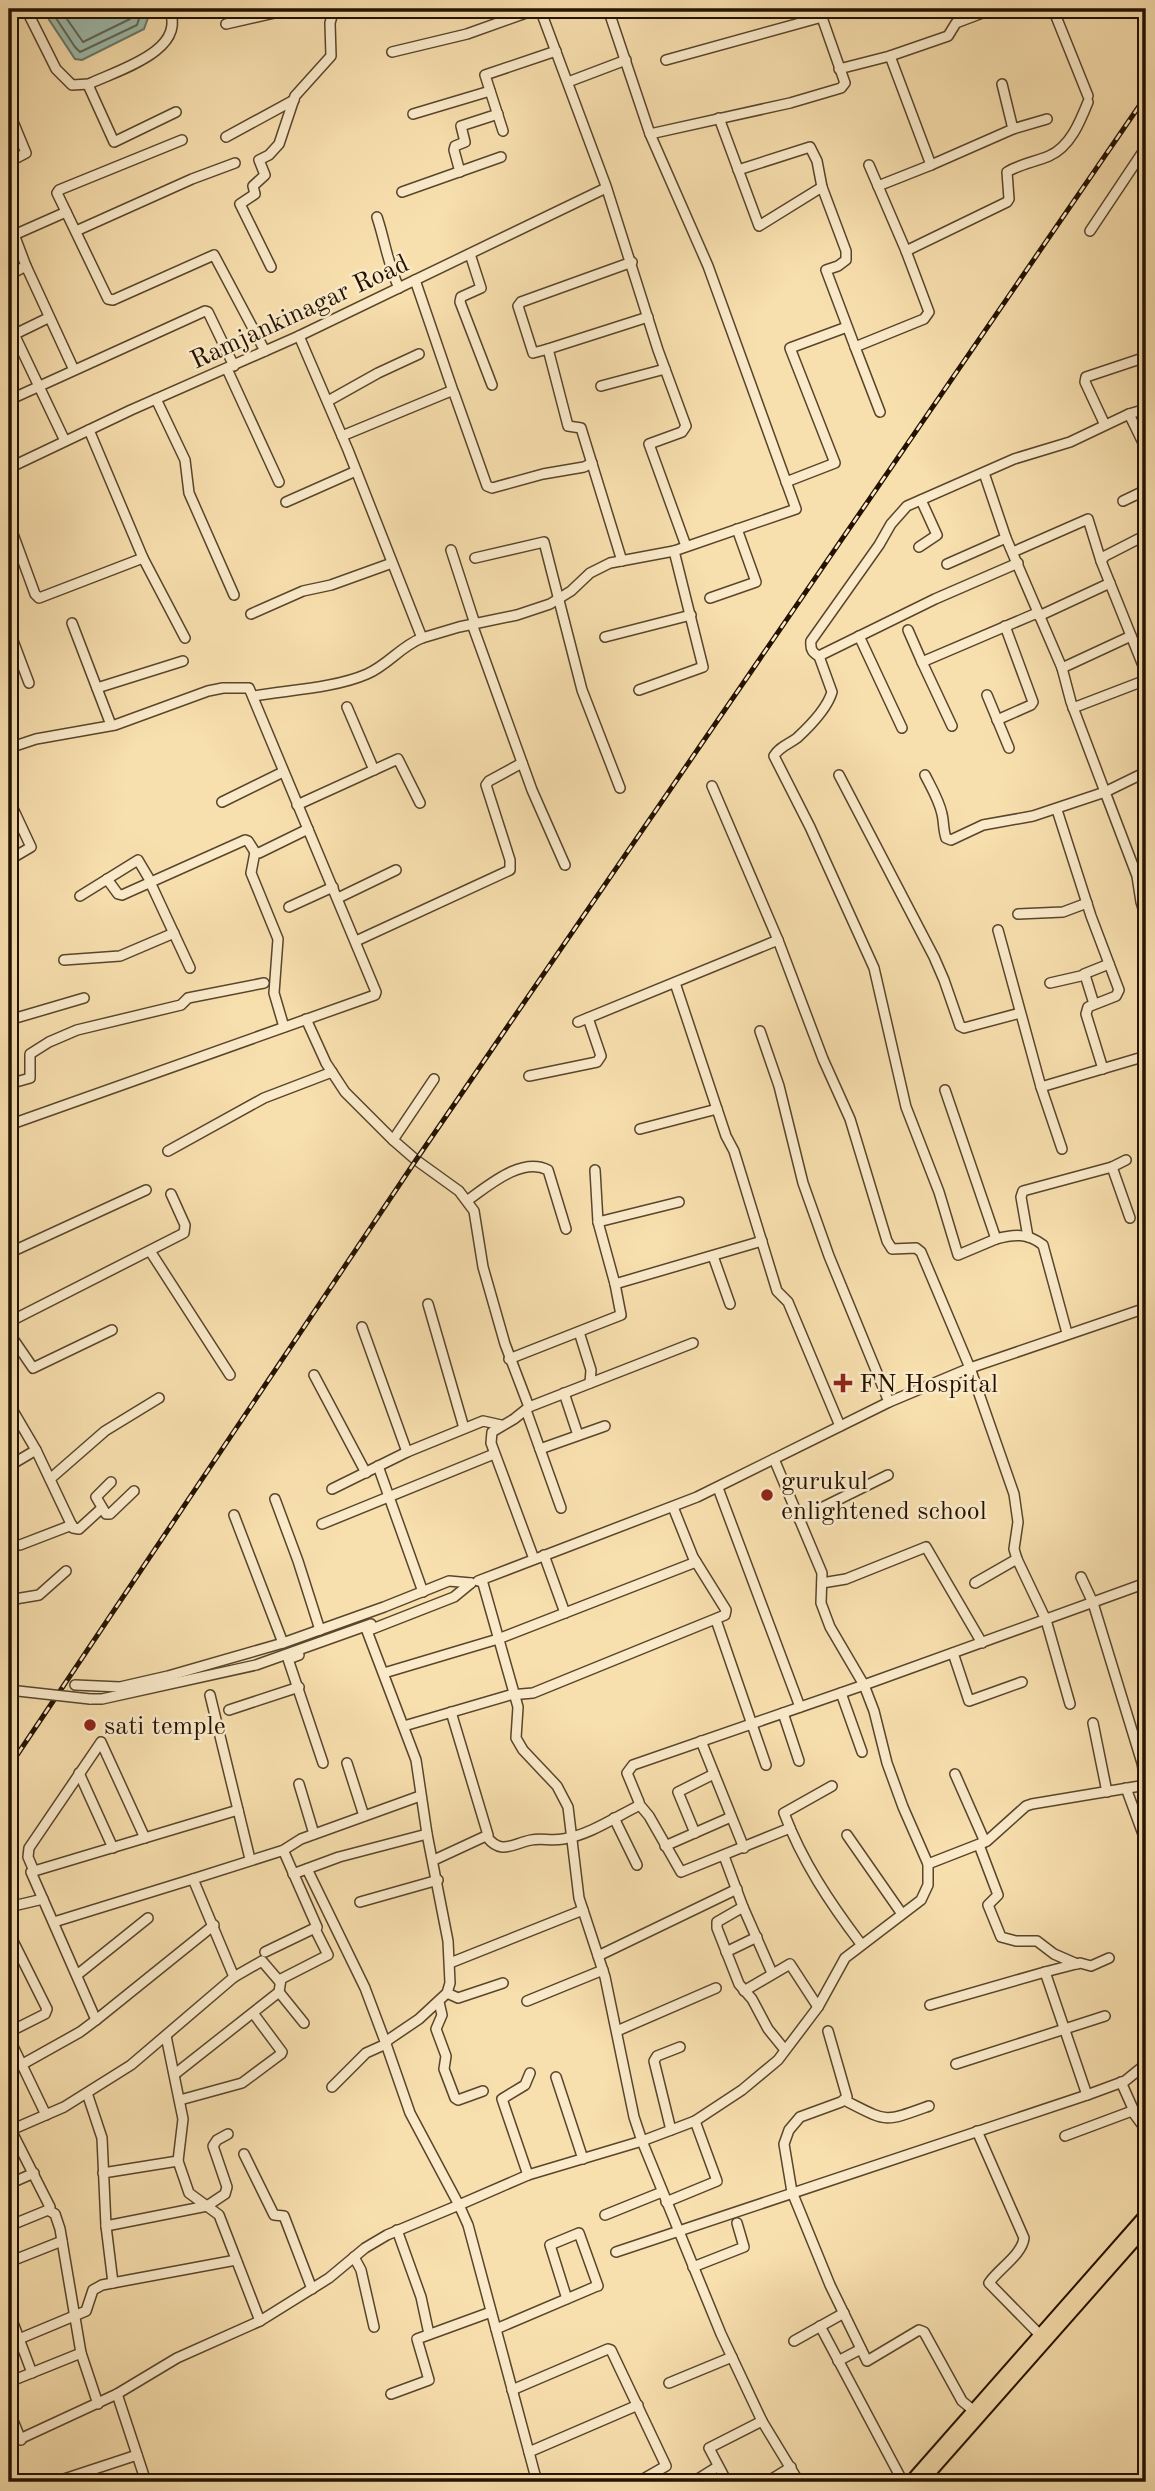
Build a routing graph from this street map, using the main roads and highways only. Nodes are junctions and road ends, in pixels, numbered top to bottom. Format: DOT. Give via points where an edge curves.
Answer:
graph roads {
  1 [pos="1146,2214"];
  2 [pos="1146,2228"];
  3 [pos="910,2482"];
  4 [pos="922,2482"];
  1 -- 3 [label="main road"];
  2 -- 4 [label="main road"];
}
